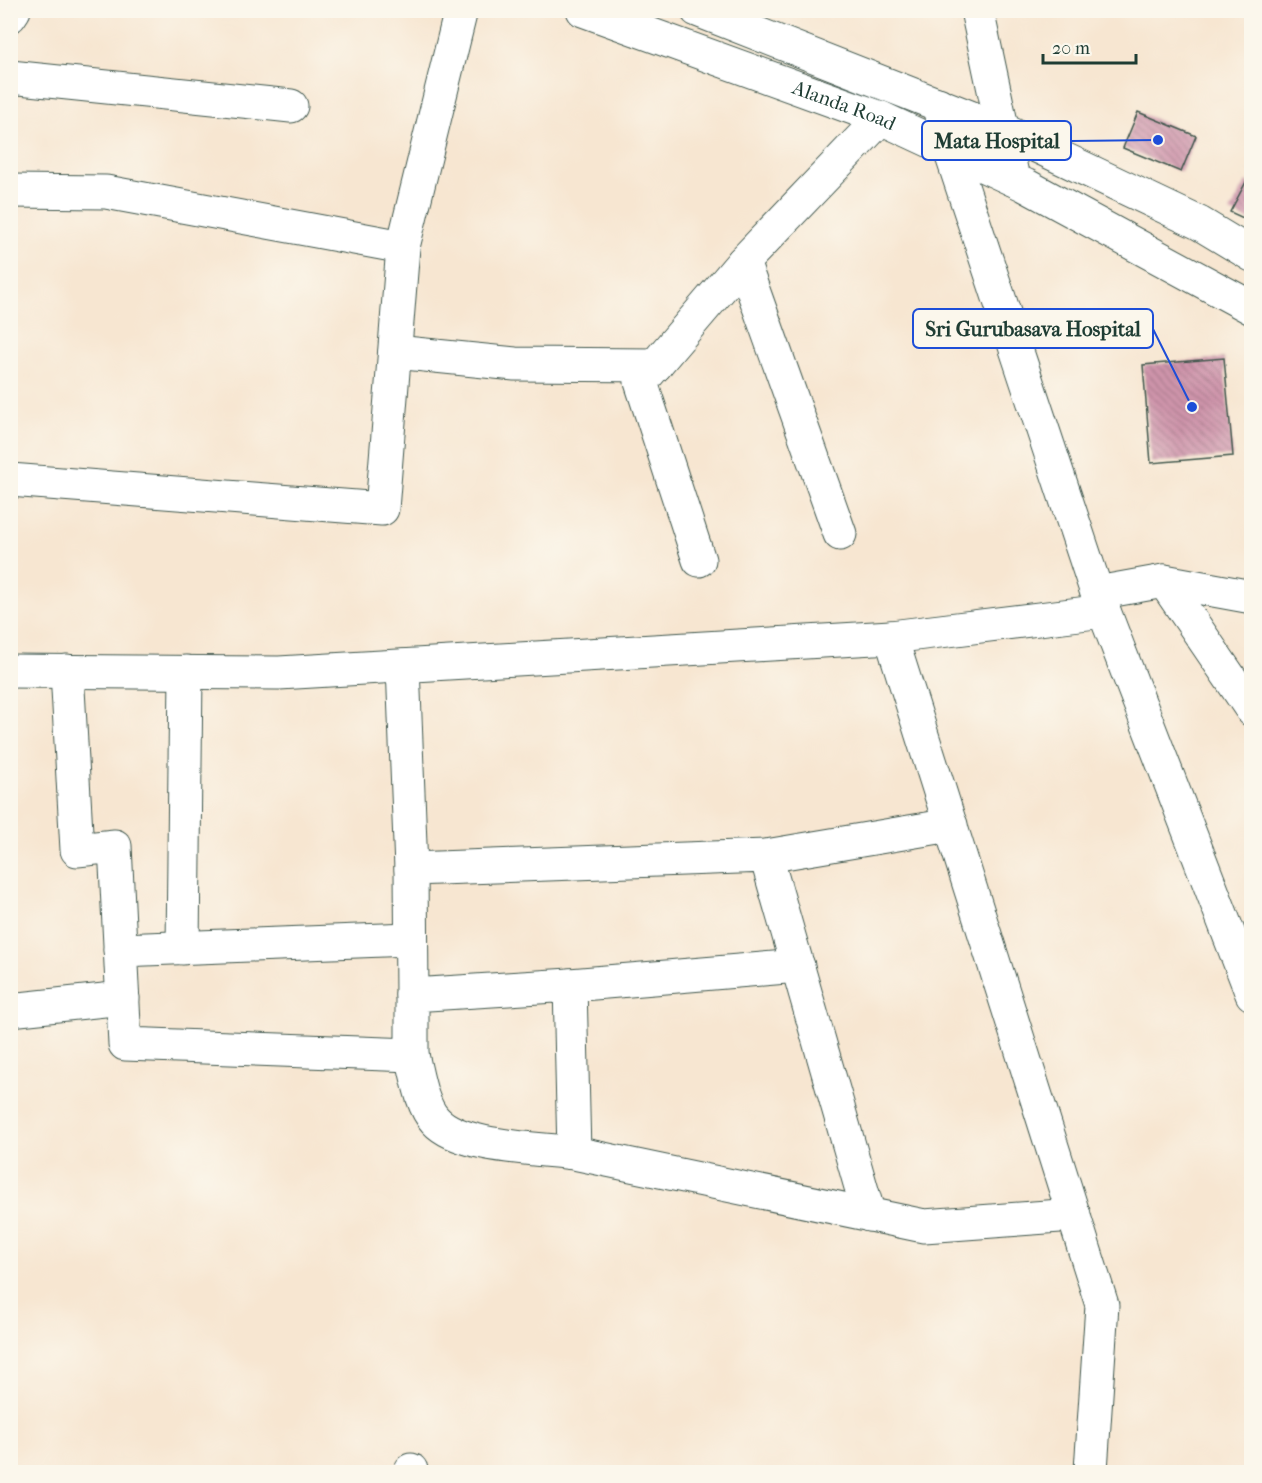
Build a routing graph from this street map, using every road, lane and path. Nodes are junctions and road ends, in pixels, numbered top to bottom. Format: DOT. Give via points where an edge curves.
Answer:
graph roads {
  1 [pos="14,10"];
  2 [pos="461,10"];
  3 [pos="583,10"];
  4 [pos="697,10"];
  5 [pos="976,10"];
  6 [pos="10,16"];
  7 [pos="10,76"];
  8 [pos="938,104"];
  9 [pos="291,106"];
  10 [pos="881,118"];
  11 [pos="1003,130"];
  12 [pos="951,153"];
  13 [pos="1013,179"];
  14 [pos="10,191"];
  15 [pos="403,247"];
  16 [pos="1251,255"];
  17 [pos="743,262"];
  18 [pos="1251,308"];
  19 [pos="395,352"];
  20 [pos="656,365"];
  21 [pos="10,480"];
  22 [pos="840,534"];
  23 [pos="699,560"];
  24 [pos="1164,581"];
  25 [pos="1251,597"];
  26 [pos="1100,602"];
  27 [pos="891,637"];
  28 [pos="403,666"];
  29 [pos="10,670"];
  30 [pos="67,671"];
  31 [pos="186,672"];
  32 [pos="1251,710"];
  33 [pos="951,825"];
  34 [pos="766,856"];
  35 [pos="411,869"];
  36 [pos="410,939"];
  37 [pos="183,948"];
  38 [pos="120,950"];
  39 [pos="798,966"];
  40 [pos="570,985"];
  41 [pos="1251,993"];
  42 [pos="412,995"];
  43 [pos="123,998"];
  44 [pos="10,1010"];
  45 [pos="412,1055"];
  46 [pos="574,1153"];
  47 [pos="869,1215"];
  48 [pos="1074,1215"];
  49 [pos="1091,1470"];
  1 -- 6 [label="street"];
  2 -- 15 [label="street"];
  3 -- 10 [label="street, Alanda Road"];
  4 -- 8 [label="street, Alanda Road"];
  5 -- 11 [label="street"];
  7 -- 9 [label="street"];
  8 -- 11 [label="street, Alanda Road"];
  8 -- 12 [label="street"];
  10 -- 12 [label="street, Alanda Road"];
  10 -- 17 [label="street"];
  11 -- 13 [label="street"];
  11 -- 16 [label="street, Alanda Road" via="1198,223"];
  12 -- 13 [label="street, Alanda Road"];
  12 -- 26 [label="street"];
  13 -- 18 [label="street, Alanda Road"];
  14 -- 15 [label="street" via="105,192"];
  15 -- 19 [label="street"];
  17 -- 20 [label="street"];
  17 -- 22 [label="street"];
  19 -- 20 [label="street" via="514,364"];
  19 -- 21 [label="street" via="382,509"];
  20 -- 23 [label="street" via="641,382"];
  24 -- 25 [label="street"];
  24 -- 26 [label="street"];
  24 -- 32 [label="street"];
  26 -- 27 [label="street"];
  26 -- 41 [label="street"];
  27 -- 28 [label="street"];
  27 -- 33 [label="street"];
  28 -- 31 [label="street" via="279,673"];
  28 -- 35 [label="street"];
  29 -- 30 [label="street"];
  30 -- 31 [label="street"];
  30 -- 38 [label="street" via="77,850 115,846"];
  31 -- 37 [label="street"];
  33 -- 34 [label="street"];
  33 -- 48 [label="street"];
  34 -- 35 [label="street"];
  34 -- 39 [label="street"];
  35 -- 36 [label="street"];
  36 -- 37 [label="street"];
  36 -- 42 [label="street"];
  37 -- 38 [label="street"];
  38 -- 43 [label="street"];
  39 -- 40 [label="street"];
  39 -- 47 [label="street"];
  40 -- 42 [label="street"];
  40 -- 46 [label="street"];
  42 -- 45 [label="street"];
  43 -- 44 [label="street"];
  43 -- 45 [label="street" via="125,1044"];
  45 -- 46 [label="street" via="427,1106 445,1129 471,1139"];
  46 -- 47 [label="street"];
  47 -- 48 [label="street" via="924,1226"];
  48 -- 49 [label="street" via="1102,1305"];
}
